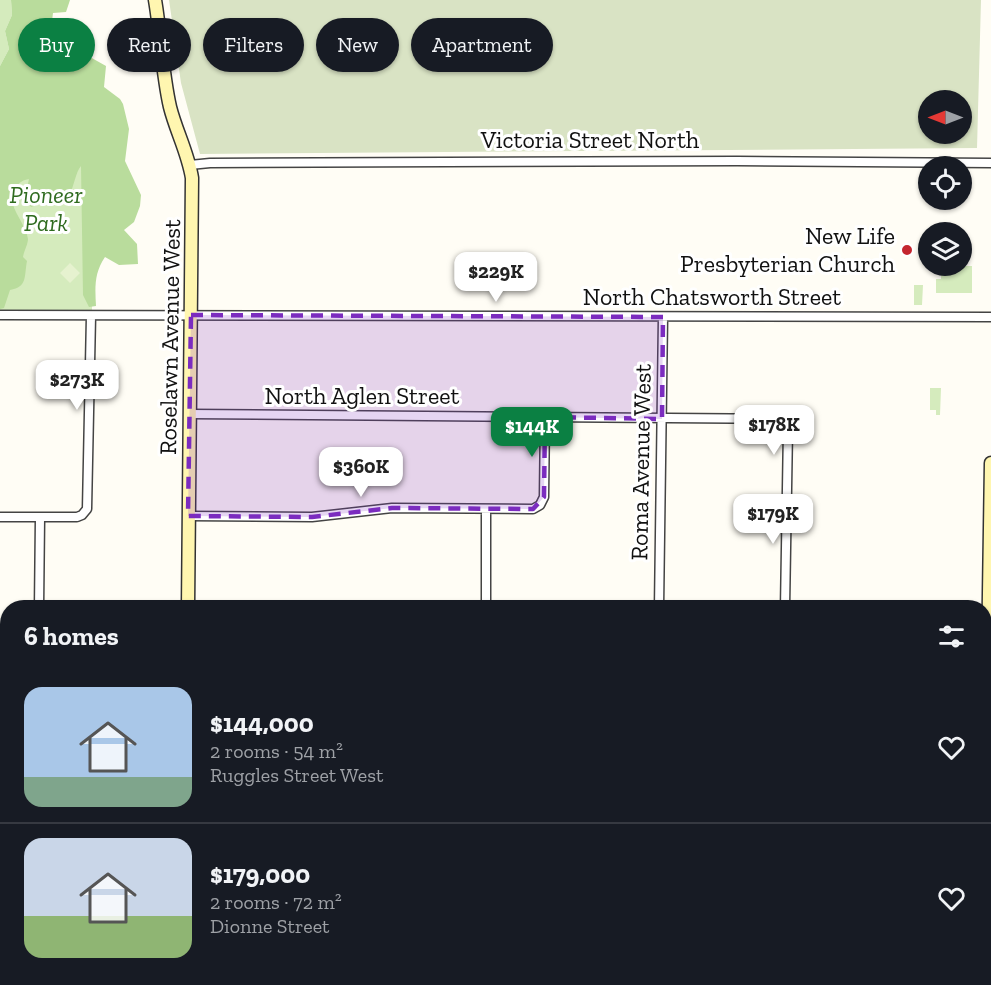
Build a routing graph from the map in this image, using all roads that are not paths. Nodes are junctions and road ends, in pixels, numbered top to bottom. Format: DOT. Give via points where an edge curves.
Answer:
graph roads {
  1 [pos="155,0"];
  2 [pos="991,163"];
  3 [pos="190,165"];
  4 [pos="0,315"];
  5 [pos="91,315"];
  6 [pos="191,315"];
  7 [pos="663,317"];
  8 [pos="991,318"];
  9 [pos="190,414"];
  10 [pos="545,417"];
  11 [pos="662,419"];
  12 [pos="991,463"];
  13 [pos="486,510"];
  14 [pos="188,516"];
  15 [pos="0,517"];
  16 [pos="40,518"];
  17 [pos="990,551"];
  18 [pos="39,600"];
  19 [pos="188,600"];
  20 [pos="486,600"];
  21 [pos="658,600"];
  22 [pos="785,600"];
  23 [pos="989,600"];
  1 -- 3 [label="street, Roselawn Avenue West" via="173,121"];
  2 -- 3 [label="street, Victoria Street North"];
  3 -- 6 [label="street, Roselawn Avenue West"];
  4 -- 5 [label="street, North Chatsworth Street"];
  5 -- 6 [label="street, North Chatsworth Street"];
  5 -- 16 [label="street" via="88,504 77,517"];
  6 -- 7 [label="street, North Chatsworth Street"];
  6 -- 9 [label="street, Roselawn Avenue West"];
  7 -- 8 [label="street, North Chatsworth Street"];
  7 -- 11 [label="street, Roma Avenue West"];
  9 -- 10 [label="street, North Aglen Street"];
  9 -- 14 [label="street, Roselawn Avenue West"];
  10 -- 11 [label="street, North Aglen Street"];
  10 -- 13 [label="street" via="544,497 540,505"];
  11 -- 21 [label="street, Roma Avenue West"];
  11 -- 22 [label="street, North Aglen Street" via="777,418 784,422 788,429"];
  12 -- 17 [label="street"];
  13 -- 14 [label="street" via="392,508 312,517"];
  13 -- 20 [label="street"];
  14 -- 19 [label="street, Roselawn Avenue West"];
  15 -- 16 [label="street"];
  16 -- 18 [label="street"];
  17 -- 23 [label="street"];
}
